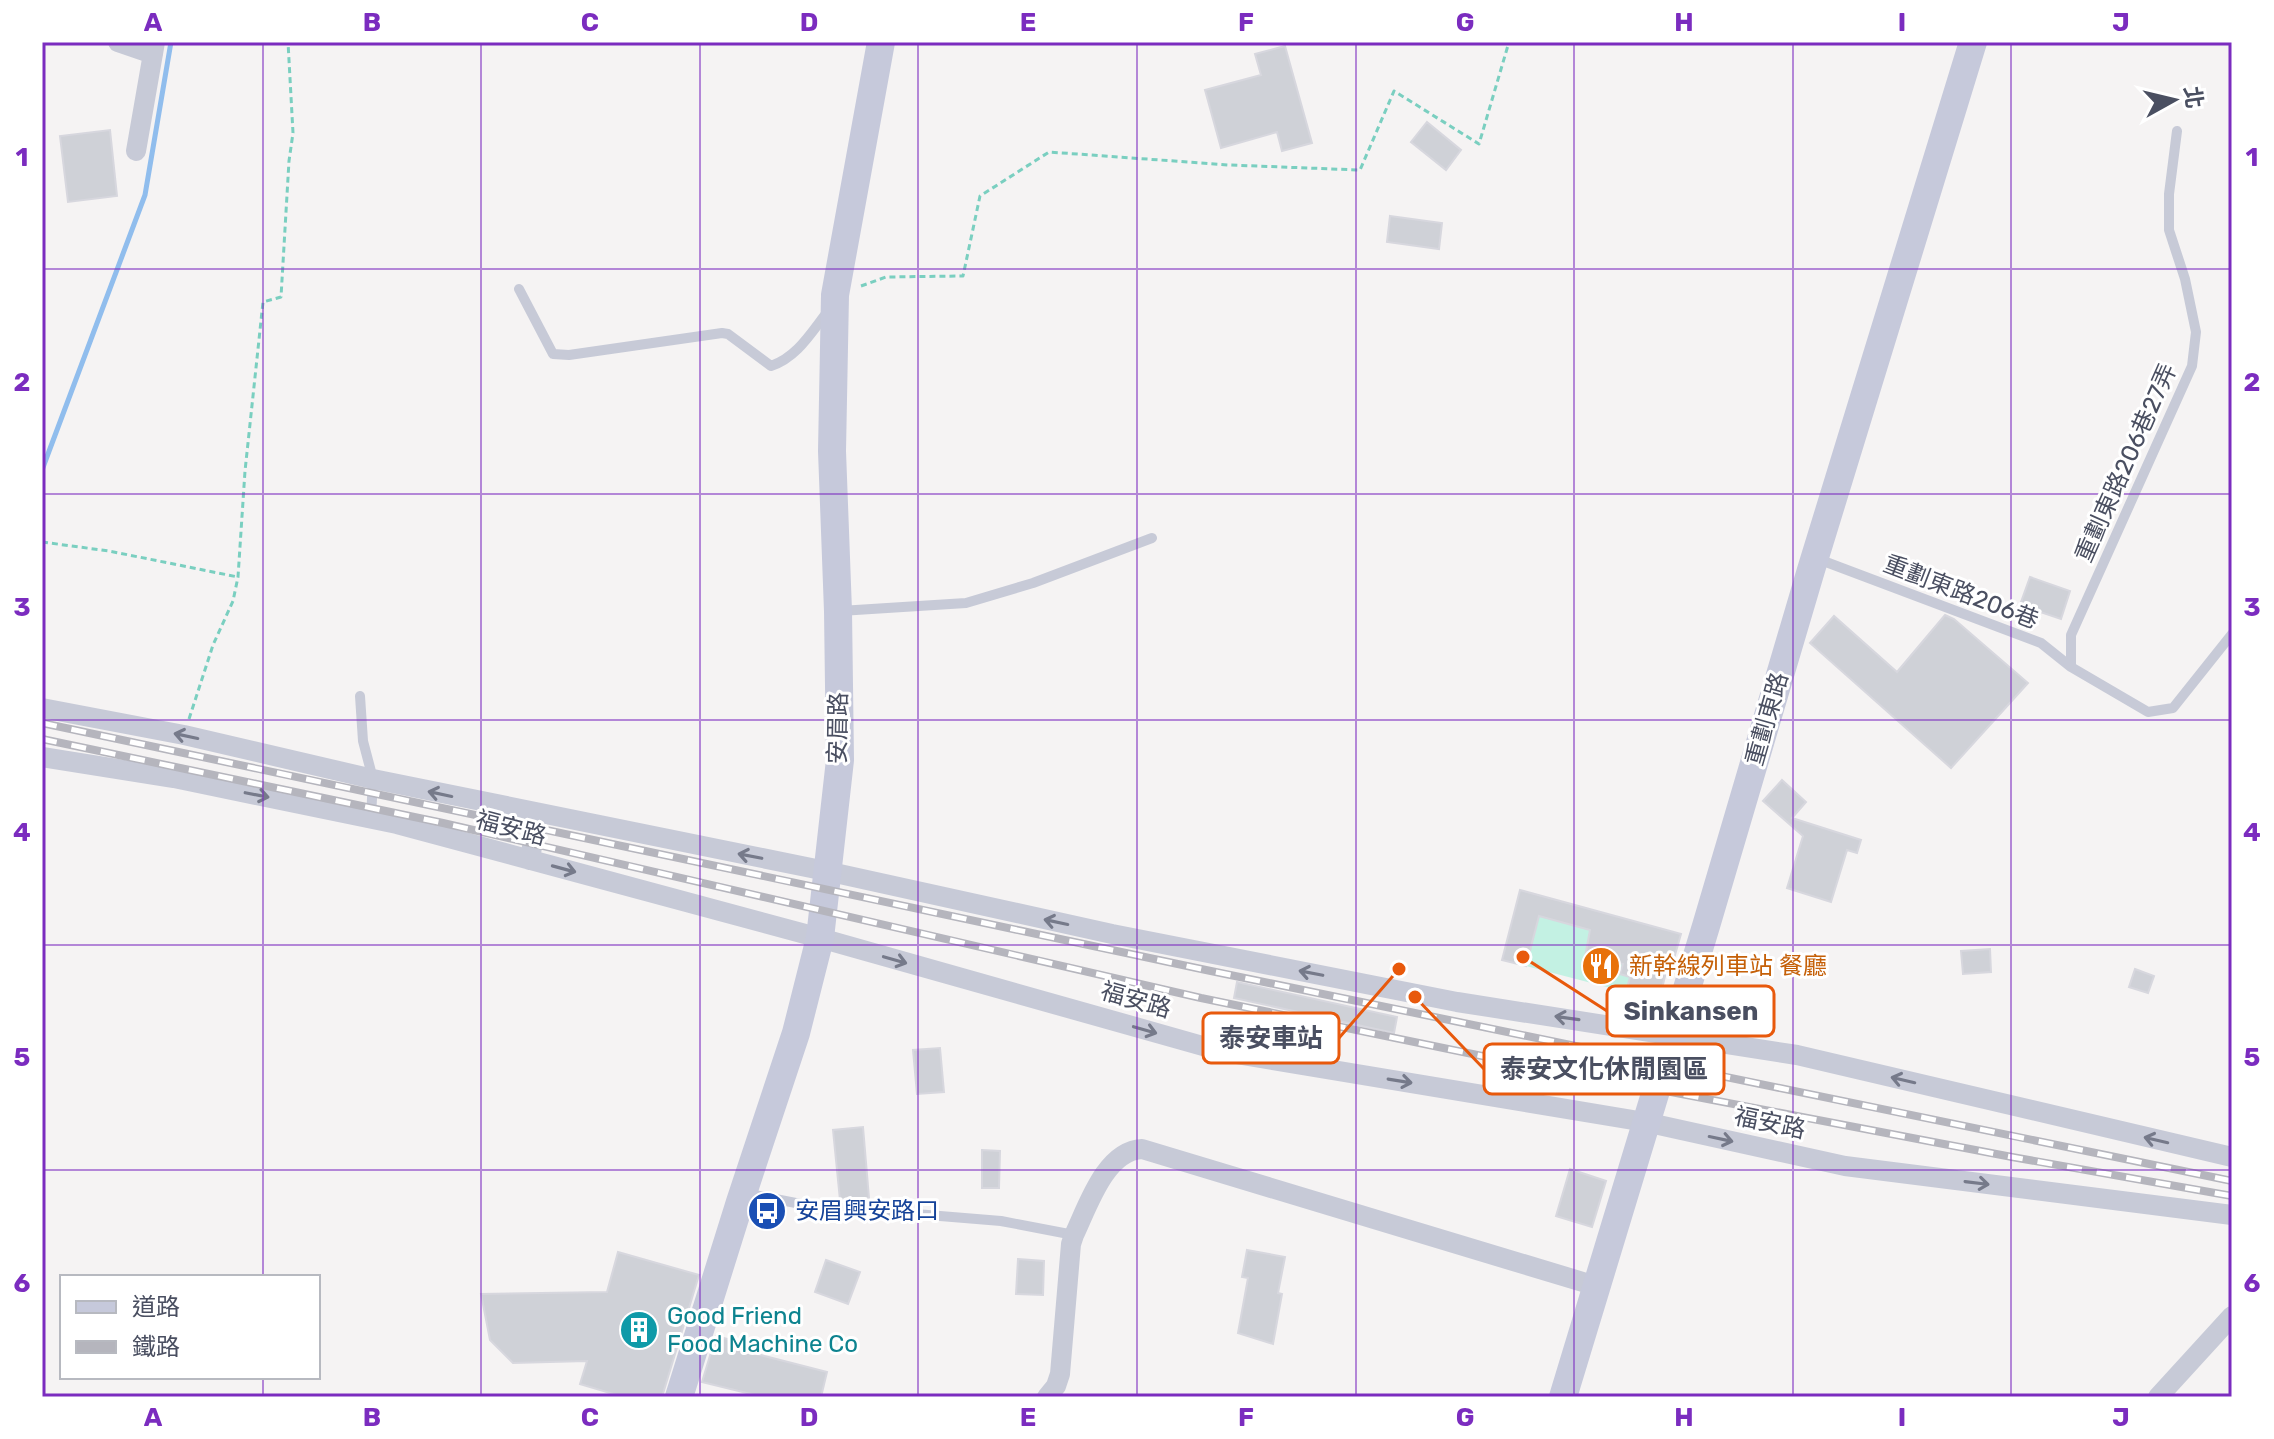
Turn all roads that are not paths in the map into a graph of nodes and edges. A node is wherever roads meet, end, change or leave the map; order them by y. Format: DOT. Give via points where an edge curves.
graph roads {
  1 [pos="118,42"];
  2 [pos="881,42"];
  3 [pos="1973,42"];
  4 [pos="154,48"];
  5 [pos="2177,131"];
  6 [pos="136,151"];
  7 [pos="519,289"];
  8 [pos="835,298"];
  9 [pos="1152,538"];
  10 [pos="1815,558"];
  11 [pos="838,611"];
  12 [pos="2232,634"];
  13 [pos="2071,667"];
  14 [pos="360,696"];
  15 [pos="42,708"];
  16 [pos="42,757"];
  17 [pos="373,779"];
  18 [pos="537,814"];
  19 [pos="371,818"];
  20 [pos="530,860"];
  21 [pos="826,871"];
  22 [pos="820,938"];
  23 [pos="1672,1034"];
  24 [pos="1645,1122"];
  25 [pos="2232,1157"];
  26 [pos="743,1193"];
  27 [pos="2232,1215"];
  28 [pos="1074,1235"];
  29 [pos="1596,1286"];
  30 [pos="2232,1316"];
  31 [pos="679,1397"];
  32 [pos="1047,1397"];
  33 [pos="1563,1397"];
  34 [pos="2158,1397"];
  1 -- 4 [label="street"];
  2 -- 8 [label="street, 安眉路"];
  3 -- 10 [label="street, 重劃東路"];
  4 -- 6 [label="street"];
  5 -- 13 [label="lane, 重劃東路206巷27弄" via="2169,230 2196,332 2192,366 2071,635"];
  7 -- 8 [label="lane" via="553,354 722,333 771,366 797,350"];
  8 -- 11 [label="street, 安眉路" via="832,451"];
  9 -- 11 [label="lane" via="966,603"];
  10 -- 13 [label="lane, 重劃東路206巷" via="2041,643"];
  10 -- 23 [label="street, 重劃東路"];
  11 -- 21 [label="street, 安眉路" via="840,760"];
  12 -- 13 [label="lane, 重劃東路206巷" via="2173,708 2148,712"];
  14 -- 17 [label="lane"];
  17 -- 15 [label="street, 福安路, one-way"];
  16 -- 19 [label="street, 福安路, one-way"];
  18 -- 17 [label="street, 福安路, one-way"];
  17 -- 19 [label="lane"];
  18 -- 20 [label="street"];
  21 -- 18 [label="street, 福安路, one-way"];
  19 -- 20 [label="street, 福安路"];
  20 -- 22 [label="street, 福安路, one-way"];
  21 -- 22 [label="street, 安眉路"];
  23 -- 21 [label="street, 福安路, one-way" via="1441,999"];
  22 -- 24 [label="street, 福安路, one-way" via="1224,1052"];
  22 -- 26 [label="street, 安眉路" via="796,1033"];
  23 -- 24 [label="street, 重劃東路"];
  25 -- 23 [label="street, 福安路, one-way" via="1797,1055"];
  24 -- 27 [label="street, 福安路, one-way" via="1845,1166"];
  24 -- 29 [label="street, 重劃東路"];
  26 -- 28 [label="lane" via="806,1205 1001,1221"];
  26 -- 31 [label="street, 安眉路"];
  28 -- 29 [label="street" via="1101,1177 1121,1154 1142,1149"];
  28 -- 32 [label="street" via="1060,1374"];
  29 -- 33 [label="street, 重劃東路"];
  30 -- 34 [label="street"];
}
